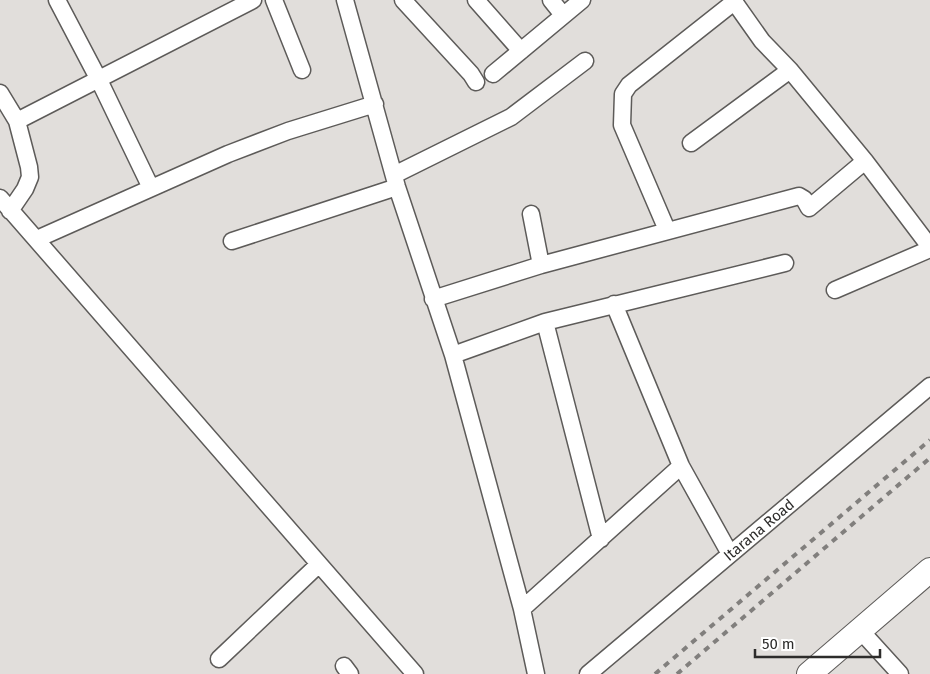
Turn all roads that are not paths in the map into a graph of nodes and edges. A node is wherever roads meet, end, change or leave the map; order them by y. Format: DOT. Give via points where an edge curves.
graph roads {
  1 [pos="57,0"];
  2 [pos="253,0"];
  3 [pos="274,0"];
  4 [pos="345,0"];
  5 [pos="404,0"];
  6 [pos="476,0"];
  7 [pos="551,0"];
  8 [pos="582,0"];
  9 [pos="734,1"];
  10 [pos="563,15"];
  11 [pos="521,51"];
  12 [pos="585,61"];
  13 [pos="302,70"];
  14 [pos="790,70"];
  15 [pos="493,74"];
  16 [pos="99,80"];
  17 [pos="476,82"];
  18 [pos="0,93"];
  19 [pos="375,104"];
  20 [pos="17,121"];
  21 [pos="692,143"];
  22 [pos="865,161"];
  23 [pos="396,181"];
  24 [pos="151,188"];
  25 [pos="5,204"];
  26 [pos="531,214"];
  27 [pos="667,230"];
  28 [pos="37,239"];
  29 [pos="232,241"];
  30 [pos="930,248"];
  31 [pos="785,262"];
  32 [pos="541,266"];
  33 [pos="835,290"];
  34 [pos="434,300"];
  35 [pos="614,304"];
  36 [pos="545,322"];
  37 [pos="453,355"];
  38 [pos="930,386"];
  39 [pos="681,466"];
  40 [pos="601,539"];
  41 [pos="930,553"];
  42 [pos="730,554"];
  43 [pos="318,565"];
  44 [pos="930,570"];
  45 [pos="522,609"];
  46 [pos="860,630"];
  47 [pos="218,659"];
  48 [pos="415,674"];
  49 [pos="536,674"];
  50 [pos="588,674"];
  51 [pos="808,674"];
  52 [pos="900,674"];
  1 -- 16 [label="street"];
  2 -- 16 [label="street"];
  3 -- 13 [label="street"];
  4 -- 19 [label="street"];
  5 -- 17 [label="street"];
  6 -- 11 [label="street"];
  7 -- 10 [label="street"];
  8 -- 10 [label="street"];
  9 -- 14 [label="street" via="762,41"];
  9 -- 27 [label="street" via="629,85 623,94 622,125"];
  10 -- 11 [label="street"];
  11 -- 15 [label="street"];
  12 -- 23 [label="street" via="512,117"];
  14 -- 21 [label="street"];
  14 -- 22 [label="street"];
  16 -- 20 [label="street"];
  16 -- 24 [label="street"];
  18 -- 20 [label="street"];
  19 -- 23 [label="street"];
  19 -- 24 [label="street" via="288,131"];
  20 -- 25 [label="street" via="30,177 25,189"];
  22 -- 27 [label="street" via="809,208 804,198 799,196"];
  22 -- 30 [label="street"];
  23 -- 29 [label="street"];
  23 -- 34 [label="street"];
  24 -- 28 [label="street"];
  25 -- 28 [label="street"];
  26 -- 32 [label="street"];
  27 -- 32 [label="street"];
  28 -- 43 [label="street"];
  30 -- 33 [label="street"];
  31 -- 35 [label="street"];
  32 -- 34 [label="street"];
  34 -- 37 [label="street"];
  35 -- 36 [label="street"];
  35 -- 39 [label="street"];
  36 -- 37 [label="street"];
  36 -- 40 [label="street"];
  37 -- 45 [label="street"];
  38 -- 42 [label="street, Itarana Road"];
  39 -- 40 [label="street"];
  39 -- 42 [label="street"];
  40 -- 45 [label="street"];
  41 -- 46 [label="main road"];
  42 -- 50 [label="street, Itarana Road"];
  43 -- 47 [label="street"];
  43 -- 48 [label="street"];
  44 -- 46 [label="main road"];
  45 -- 49 [label="street"];
  46 -- 51 [label="main road"];
  46 -- 52 [label="street"];
}
